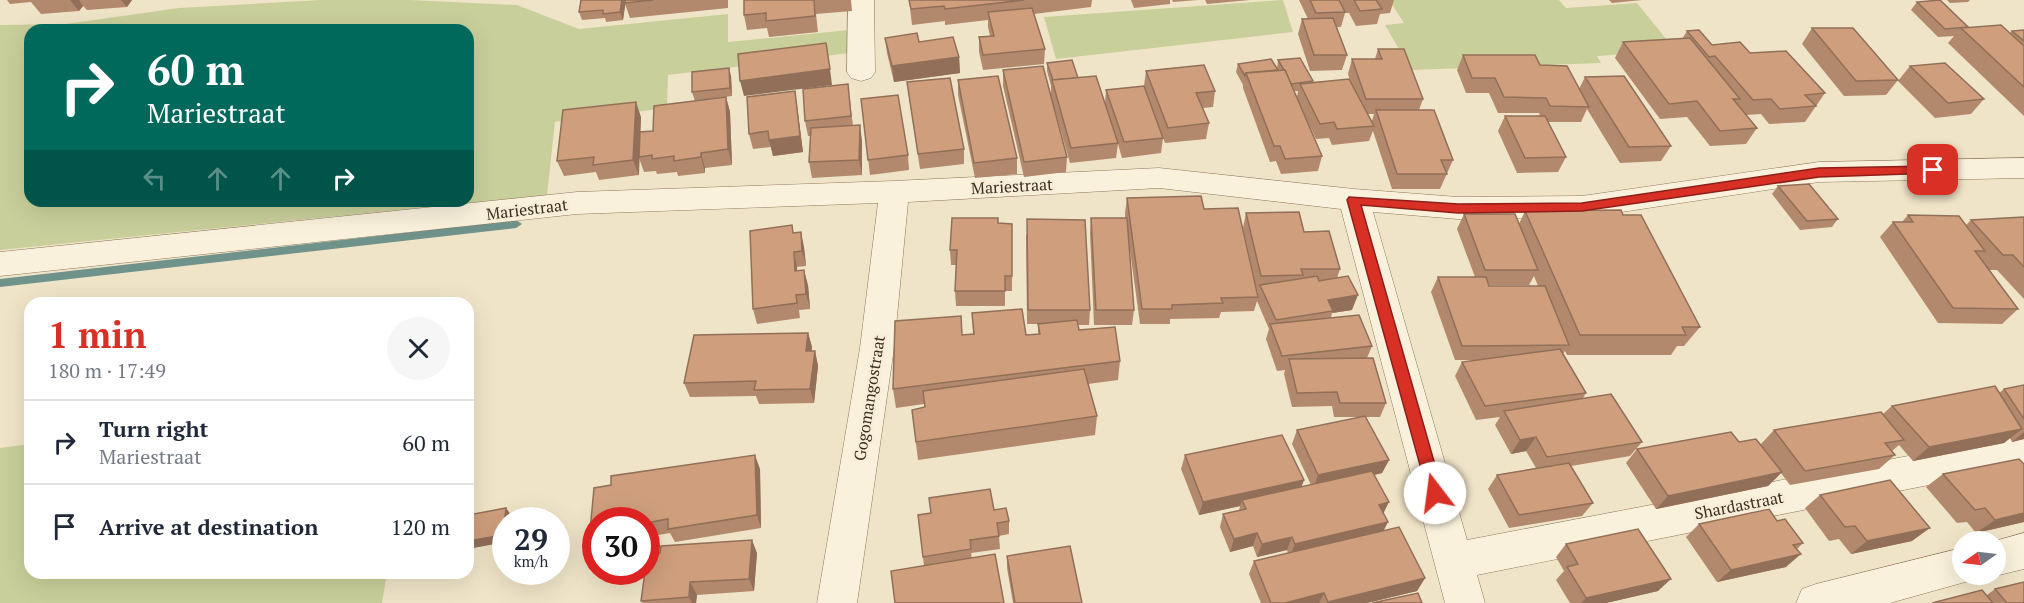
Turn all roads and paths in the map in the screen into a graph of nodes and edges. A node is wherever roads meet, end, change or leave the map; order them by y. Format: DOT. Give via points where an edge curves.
graph roads {
  1 [pos="861,0"];
  2 [pos="861,72"];
  3 [pos="2024,168"];
  4 [pos="894,192"];
  5 [pos="1354,200"];
  6 [pos="0,264"];
  7 [pos="2024,450"];
  8 [pos="2024,551"];
  9 [pos="2006,555"];
  10 [pos="1454,561"];
  11 [pos="1952,569"];
  12 [pos="837,603"];
  13 [pos="1465,603"];
  14 [pos="1816,603"];
  1 -- 2 [label="street"];
  3 -- 5 [label="street, Mariestraat" via="1819,172 1582,207 1458,208"];
  4 -- 5 [label="street, Mariestraat" via="1159,178"];
  4 -- 6 [label="street, Mariestraat" via="577,203"];
  4 -- 12 [label="street, Gogomangostraat" via="877,348"];
  5 -- 10 [label="street"];
  7 -- 10 [label="street, Shardastraat"];
  8 -- 9 [label="street"];
  10 -- 13 [label="street"];
  11 -- 14 [label="street"];
}
